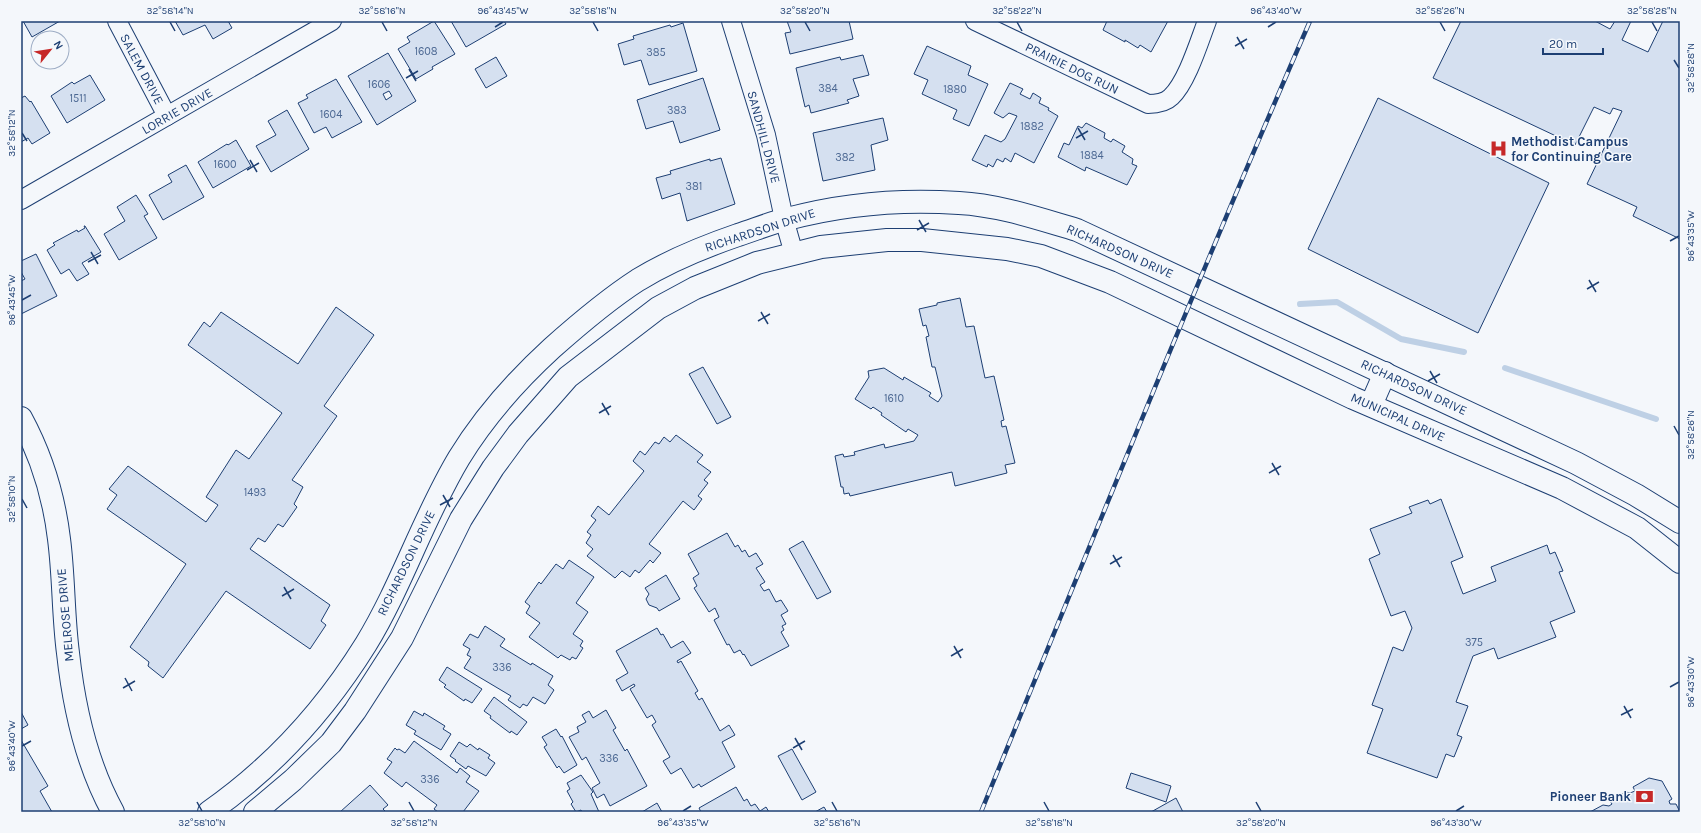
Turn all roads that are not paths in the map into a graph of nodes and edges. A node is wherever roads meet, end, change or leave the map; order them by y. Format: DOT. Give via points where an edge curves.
graph roads {
  1 [pos="117,21"];
  2 [pos="332,21"];
  3 [pos="731,21"];
  4 [pos="974,21"];
  5 [pos="1207,21"];
  6 [pos="167,116"];
  7 [pos="21,200"];
  8 [pos="784,219"];
  9 [pos="794,254"];
  10 [pos="1385,373"];
  11 [pos="1371,406"];
  12 [pos="21,418"];
  13 [pos="1680,522"];
  14 [pos="1680,562"];
  15 [pos="113,812"];
  16 [pos="209,812"];
  17 [pos="255,812"];
  1 -- 6 [label="street, SALEM DRIVE"];
  2 -- 6 [label="street, LORRIE DRIVE"];
  3 -- 8 [label="street, SANDHILL DRIVE" via="766,135"];
  4 -- 5 [label="street, PRAIRIE DOG RUN" via="1148,104 1158,105 1170,98 1181,85"];
  6 -- 7 [label="street, LORRIE DRIVE"];
  8 -- 9 [label="street, SANDHILL DRIVE"];
  8 -- 10 [label="street, RICHARDSON DRIVE" via="863,203 914,202 961,203 995,208 1038,219 1077,230"];
  8 -- 16 [label="street, RICHARDSON DRIVE" via="704,247 636,281 572,330 520,378 482,424 458,459 377,624 342,678 281,752 235,794"];
  9 -- 11 [label="street, MUNICIPAL DRIVE" via="821,247 887,240 930,241 1007,249 1041,256 1110,282"];
  9 -- 17 [label="street" via="757,263 695,288 658,308 568,378 518,434 493,468 461,519 402,638 355,711 331,743"];
  10 -- 11 [label="street"];
  10 -- 13 [label="street, RICHARDSON DRIVE" via="1576,463"];
  11 -- 14 [label="street, MUNICIPAL DRIVE" via="1562,488 1637,528"];
  12 -- 15 [label="street, MELROSE DRIVE" via="34,442 49,488 59,538 74,701 82,734 101,789"];
}
